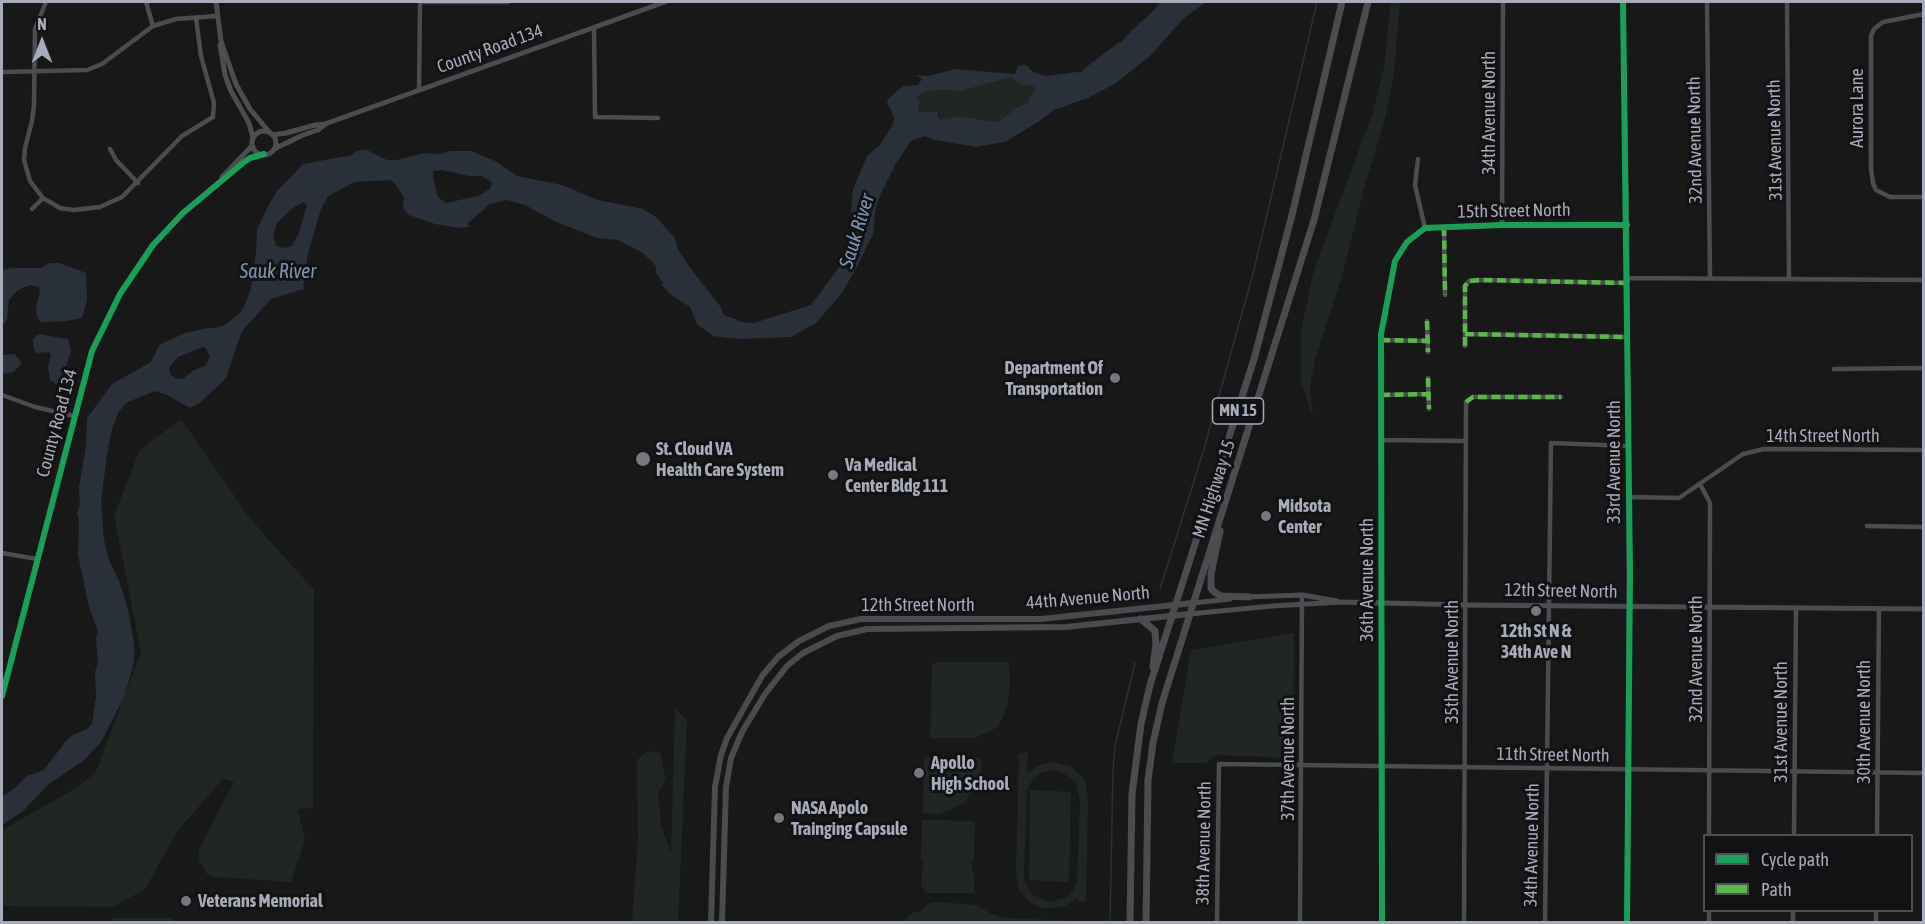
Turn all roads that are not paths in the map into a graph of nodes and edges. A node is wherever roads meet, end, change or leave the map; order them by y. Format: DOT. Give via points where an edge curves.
graph roads {
  1 [pos="46,2"];
  2 [pos="146,2"];
  3 [pos="216,2"];
  4 [pos="420,2"];
  5 [pos="508,2"];
  6 [pos="665,2"];
  7 [pos="1342,2"];
  8 [pos="1368,2"];
  9 [pos="1503,2"];
  10 [pos="1623,2"];
  11 [pos="1707,2"];
  12 [pos="1787,2"];
  13 [pos="1923,14"];
  14 [pos="217,16"];
  15 [pos="196,18"];
  16 [pos="153,26"];
  17 [pos="594,28"];
  18 [pos="220,34"];
  19 [pos="2,72"];
  20 [pos="34,72"];
  21 [pos="419,90"];
  22 [pos="658,118"];
  23 [pos="325,124"];
  24 [pos="271,134"];
  25 [pos="253,138"];
  26 [pos="252,146"];
  27 [pos="110,149"];
  28 [pos="274,149"];
  29 [pos="264,154"];
  30 [pos="1418,159"];
  31 [pos="138,183"];
  32 [pos="208,191"];
  33 [pos="1923,197"];
  34 [pos="43,198"];
  35 [pos="32,209"];
  36 [pos="1502,225"];
  37 [pos="1627,225"];
  38 [pos="1444,227"];
  39 [pos="1425,228"];
  40 [pos="1710,278"];
  41 [pos="1790,279"];
  42 [pos="1627,280"];
  43 [pos="1923,280"];
  44 [pos="1445,295"];
  45 [pos="1427,321"];
  46 [pos="1465,334"];
  47 [pos="1628,337"];
  48 [pos="1381,340"];
  49 [pos="1428,341"];
  50 [pos="1465,346"];
  51 [pos="1428,352"];
  52 [pos="1923,368"];
  53 [pos="1834,369"];
  54 [pos="1428,378"];
  55 [pos="1428,394"];
  56 [pos="2,395"];
  57 [pos="1381,395"];
  58 [pos="1561,397"];
  59 [pos="1429,409"];
  60 [pos="74,416"];
  61 [pos="1382,440"];
  62 [pos="1466,441"];
  63 [pos="1629,446"];
  64 [pos="1923,450"];
  65 [pos="1235,472"];
  66 [pos="1700,484"];
  67 [pos="1629,497"];
  68 [pos="1867,526"];
  69 [pos="1923,527"];
  70 [pos="2,553"];
  71 [pos="37,559"];
  72 [pos="1302,595"];
  73 [pos="1249,597"];
  74 [pos="1342,602"];
  75 [pos="1193,603"];
  76 [pos="1382,603"];
  77 [pos="1302,604"];
  78 [pos="1177,605"];
  79 [pos="1466,605"];
  80 [pos="1549,606"];
  81 [pos="1629,606"];
  82 [pos="1710,608"];
  83 [pos="1796,608"];
  84 [pos="1879,609"];
  85 [pos="1923,609"];
  86 [pos="1189,614"];
  87 [pos="1173,616"];
  88 [pos="985,620"];
  89 [pos="1141,620"];
  90 [pos="983,627"];
  91 [pos="1150,685"];
  92 [pos="2,696"];
  93 [pos="1219,764"];
  94 [pos="1302,765"];
  95 [pos="1382,766"];
  96 [pos="1465,767"];
  97 [pos="1547,768"];
  98 [pos="1628,769"];
  99 [pos="1709,770"];
  100 [pos="1794,772"];
  101 [pos="1877,773"];
  102 [pos="1923,773"];
  103 [pos="1709,834"];
  104 [pos="1794,834"];
  105 [pos="1877,834"];
  106 [pos="711,922"];
  107 [pos="722,922"];
  108 [pos="1130,922"];
  109 [pos="1146,922"];
  110 [pos="1217,922"];
  111 [pos="1300,922"];
  112 [pos="1382,922"];
  113 [pos="1464,922"];
  114 [pos="1545,922"];
  115 [pos="1627,922"];
  1 -- 20 [label="street" via="35,29"];
  2 -- 16 [label="street"];
  3 -- 14 [label="street"];
  4 -- 5 [label="street"];
  4 -- 21 [label="street"];
  6 -- 17 [label="street, County Road 134"];
  7 -- 78 [label="highway, MN Highway 15 / MN 15" via="1254,359"];
  8 -- 65 [label="highway, MN Highway 15 / MN 15" via="1314,220"];
  9 -- 36 [label="street, 34th Avenue North"];
  10 -- 37 [label="street, 33rd Avenue North"];
  11 -- 40 [label="street, 32nd Avenue North"];
  12 -- 41 [label="street, 31st Avenue North"];
  13 -- 33 [label="street, Aurora Lane" via="1883,22 1871,36 1873,183 1890,196"];
  14 -- 15 [label="street"];
  14 -- 18 [label="street"];
  15 -- 16 [label="street"];
  15 -- 31 [label="street" via="214,103 213,117 183,136"];
  16 -- 20 [label="street" via="94,68"];
  17 -- 21 [label="street, County Road 134"];
  17 -- 22 [label="street" via="595,117"];
  18 -- 24 [label="street" via="243,98"];
  18 -- 25 [label="street" via="225,75"];
  19 -- 20 [label="street"];
  20 -- 34 [label="street" via="33,114 24,160 30,181"];
  21 -- 23 [label="street, County Road 134"];
  23 -- 24 [label="street, County Road 134"];
  23 -- 28 [label="street, County Road 134"];
  24 -- 25 [label="street" via="261,131"];
  24 -- 28 [label="street"];
  25 -- 26 [label="street"];
  26 -- 29 [label="street"];
  26 -- 32 [label="street, County Road 134"];
  27 -- 31 [label="street"];
  28 -- 29 [label="street"];
  29 -- 32 [label="street, County Road 134" via="247,160"];
  30 -- 39 [label="street" via="1415,185"];
  31 -- 34 [label="street" via="122,197 92,209 66,209"];
  32 -- 60 [label="street, County Road 134" via="166,231 134,272 92,351"];
  34 -- 35 [label="street"];
  36 -- 37 [label="street, 15th Street North"];
  36 -- 38 [label="street, 15th Street North"];
  37 -- 42 [label="street, 33rd Avenue North"];
  38 -- 39 [label="street, 15th Street North"];
  38 -- 44 [label="street"];
  39 -- 48 [label="street, 36th Avenue North" via="1407,242 1395,261"];
  40 -- 41 [label="street"];
  40 -- 42 [label="street"];
  41 -- 43 [label="street"];
  42 -- 46 [label="street" via="1469,281 1465,285"];
  42 -- 47 [label="street, 33rd Avenue North"];
  45 -- 49 [label="street"];
  46 -- 47 [label="street"];
  46 -- 50 [label="street"];
  47 -- 63 [label="street, 33rd Avenue North"];
  48 -- 49 [label="street"];
  48 -- 57 [label="street, 36th Avenue North"];
  49 -- 51 [label="street"];
  52 -- 53 [label="street"];
  54 -- 55 [label="street"];
  55 -- 57 [label="street"];
  55 -- 59 [label="street"];
  56 -- 60 [label="street"];
  57 -- 61 [label="street, 36th Avenue North"];
  58 -- 62 [label="street, 35th Avenue North" via="1473,397 1466,402"];
  60 -- 71 [label="street, County Road 134"];
  61 -- 62 [label="street"];
  61 -- 76 [label="street, 36th Avenue North"];
  62 -- 79 [label="street, 35th Avenue North"];
  63 -- 67 [label="street, 33rd Avenue North"];
  63 -- 80 [label="street, 34th Avenue North" via="1551,443"];
  64 -- 66 [label="street, 14th Street North" via="1764,449 1743,454"];
  65 -- 73 [label="highway" via="1210,581 1213,591 1221,596"];
  65 -- 75 [label="highway, MN Highway 15 / MN 15"];
  66 -- 67 [label="street, 14th Street North" via="1679,498"];
  66 -- 82 [label="street, 32nd Avenue North" via="1710,503"];
  67 -- 81 [label="street, 33rd Avenue North"];
  68 -- 69 [label="street"];
  70 -- 71 [label="street"];
  71 -- 92 [label="street, County Road 134"];
  72 -- 73 [label="street, 12th Street North"];
  72 -- 74 [label="street, 12th Street North"];
  72 -- 77 [label="street, 37th Avenue North"];
  73 -- 75 [label="street, 12th Street North"];
  74 -- 76 [label="street, 12th Street North"];
  74 -- 77 [label="street, 12th Street North"];
  75 -- 78 [label="main road, 44th Avenue North"];
  75 -- 86 [label="highway, MN Highway 15 / MN 15"];
  76 -- 79 [label="street, 12th Street North"];
  76 -- 95 [label="street, 36th Avenue North"];
  77 -- 86 [label="street, 12th Street North"];
  77 -- 94 [label="street, 37th Avenue North"];
  78 -- 87 [label="highway, MN Highway 15 / MN 15"];
  78 -- 88 [label="main road, 44th Avenue North" via="1041,619"];
  79 -- 80 [label="street, 12th Street North"];
  79 -- 96 [label="street, 35th Avenue North"];
  80 -- 81 [label="street, 12th Street North"];
  80 -- 97 [label="street, 34th Avenue North"];
  81 -- 82 [label="street, 12th Street North"];
  81 -- 98 [label="street, 33rd Avenue North"];
  82 -- 83 [label="street, 12th Street North"];
  82 -- 99 [label="street, 32nd Avenue North"];
  83 -- 84 [label="street, 12th Street North"];
  83 -- 100 [label="street, 31st Avenue North"];
  84 -- 85 [label="street, 12th Street North"];
  84 -- 101 [label="street, 30th Avenue North"];
  86 -- 87 [label="main road, 12th Street North"];
  86 -- 109 [label="highway, MN Highway 15 / MN 15" via="1162,703 1150,763"];
  87 -- 89 [label="main road, 44th Avenue North"];
  87 -- 91 [label="highway, MN Highway 15 / MN 15"];
  88 -- 106 [label="main road, 12th Street North" via="849,621 818,630 768,668 727,738 718,765"];
  89 -- 90 [label="main road, 44th Avenue North" via="1066,627"];
  89 -- 91 [label="highway" via="1153,628 1156,636"];
  90 -- 107 [label="main road, 12th Street North" via="867,629 837,636 797,657 771,685 736,744 729,768"];
  91 -- 108 [label="highway, MN Highway 15 / MN 15" via="1133,775"];
  93 -- 94 [label="street, 11th Street North"];
  93 -- 110 [label="street, 38th Avenue North"];
  94 -- 95 [label="street, 11th Street North"];
  94 -- 111 [label="street, 37th Avenue North"];
  95 -- 96 [label="street, 11th Street North"];
  95 -- 112 [label="street, 36th Avenue North"];
  96 -- 97 [label="street, 11th Street North"];
  96 -- 113 [label="street, 35th Avenue North"];
  97 -- 98 [label="street, 11th Street North"];
  97 -- 114 [label="street, 34th Avenue North"];
  98 -- 99 [label="street, 11th Street North"];
  98 -- 115 [label="street, 33rd Avenue North"];
  99 -- 100 [label="street, 11th Street North"];
  99 -- 103 [label="street, 32nd Avenue North"];
  100 -- 101 [label="street, 11th Street North"];
  100 -- 104 [label="street, 31st Avenue North"];
  101 -- 102 [label="street, 11th Street North"];
  101 -- 105 [label="street, 30th Avenue North"];
}
